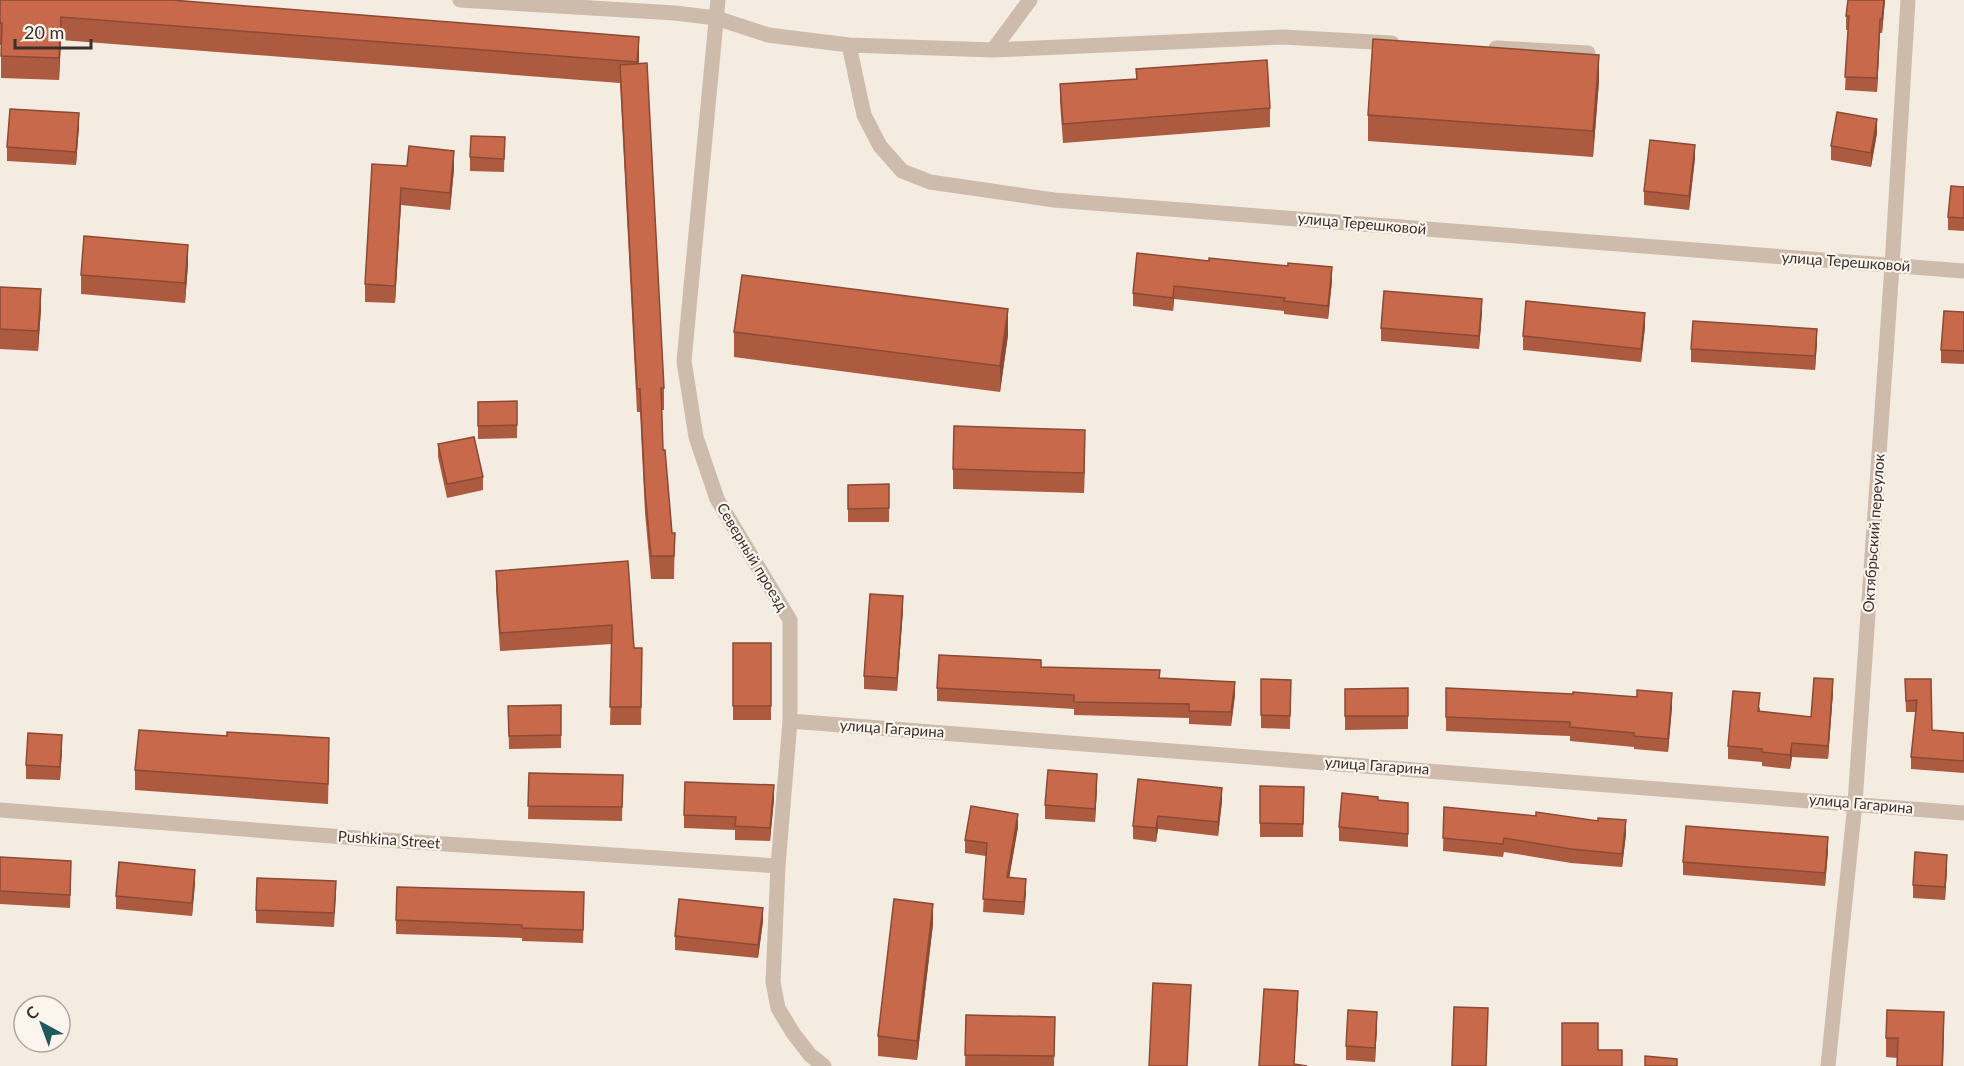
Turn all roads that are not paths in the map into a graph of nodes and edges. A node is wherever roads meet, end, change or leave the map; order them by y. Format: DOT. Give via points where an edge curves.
graph roads {
  1 [pos="460,0"];
  2 [pos="718,0"];
  3 [pos="1030,0"];
  4 [pos="1908,0"];
  5 [pos="716,18"];
  6 [pos="1412,44"];
  7 [pos="849,45"];
  8 [pos="1483,47"];
  9 [pos="993,50"];
  10 [pos="1588,53"];
  11 [pos="1892,266"];
  12 [pos="1964,271"];
  13 [pos="790,721"];
  14 [pos="1855,803"];
  15 [pos="0,810"];
  16 [pos="1964,813"];
  17 [pos="778,866"];
  18 [pos="824,1066"];
  19 [pos="1828,1066"];
  1 -- 5 [label="street"];
  2 -- 5 [label="street, Северный проезд"];
  3 -- 9 [label="street"];
  4 -- 11 [label="street, Октябрьский переулок"];
  5 -- 7 [label="street" via="768,35"];
  5 -- 13 [label="street, Северный проезд" via="684,361 696,437 717,499 790,620"];
  6 -- 9 [label="street" via="1283,37"];
  7 -- 9 [label="street"];
  7 -- 11 [label="street, улица Терешковой" via="864,115 880,146 902,171 930,182 1066,201"];
  8 -- 10 [label="street"];
  11 -- 12 [label="street, улица Терешковой"];
  11 -- 14 [label="street, Октябрьский переулок"];
  13 -- 14 [label="street, улица Гагарина"];
  13 -- 17 [label="street, Северный проезд"];
  14 -- 16 [label="street, улица Гагарина"];
  14 -- 19 [label="street, Октябрьский переулок"];
  15 -- 17 [label="street, Pushkina Street"];
  17 -- 18 [label="street, Северный проезд" via="773,982 778,1008 810,1055"];
}
